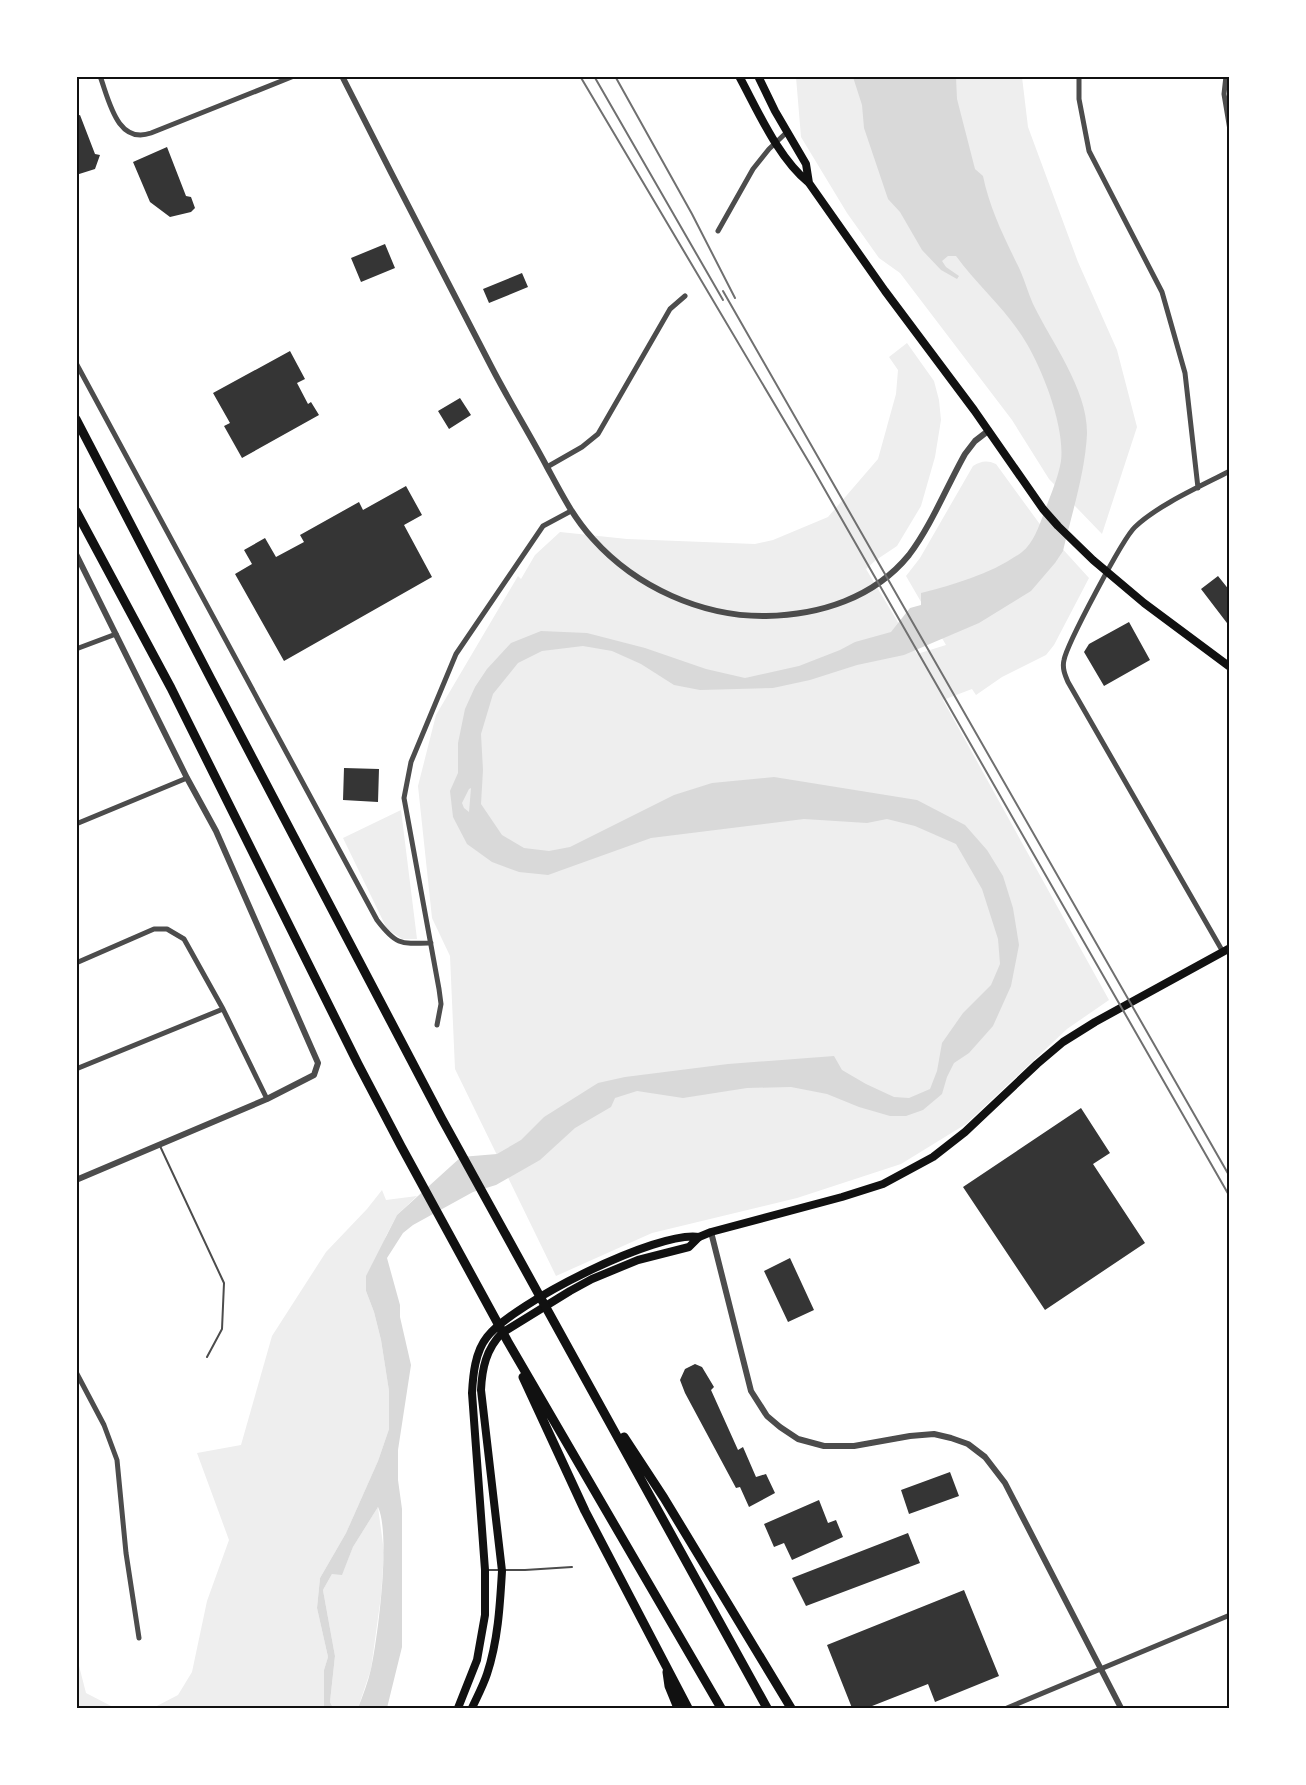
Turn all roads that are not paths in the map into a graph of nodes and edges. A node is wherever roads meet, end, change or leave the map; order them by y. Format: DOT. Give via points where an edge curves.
graph roads {
  1 [pos="100,76"];
  2 [pos="294,76"];
  3 [pos="342,76"];
  4 [pos="739,76"];
  5 [pos="758,76"];
  6 [pos="1079,76"];
  7 [pos="1226,76"];
  8 [pos="1230,130"];
  9 [pos="787,132"];
  10 [pos="776,142"];
  11 [pos="809,183"];
  12 [pos="718,231"];
  13 [pos="685,296"];
  14 [pos="76,363"];
  15 [pos="76,419"];
  16 [pos="988,431"];
  17 [pos="547,467"];
  18 [pos="1230,471"];
  19 [pos="1198,488"];
  20 [pos="76,511"];
  21 [pos="571,511"];
  22 [pos="76,554"];
  23 [pos="116,634"];
  24 [pos="76,649"];
  25 [pos="1230,666"];
  26 [pos="188,778"];
  27 [pos="76,824"];
  28 [pos="431,943"];
  29 [pos="1226,950"];
  30 [pos="76,963"];
  31 [pos="223,1009"];
  32 [pos="437,1025"];
  33 [pos="76,1069"];
  34 [pos="267,1099"];
  35 [pos="160,1145"];
  36 [pos="76,1179"];
  37 [pos="711,1232"];
  38 [pos="699,1237"];
  39 [pos="508,1342"];
  40 [pos="207,1357"];
  41 [pos="76,1372"];
  42 [pos="592,1391"];
  43 [pos="572,1567"];
  44 [pos="485,1570"];
  45 [pos="502,1571"];
  46 [pos="1230,1615"];
  47 [pos="139,1638"];
  48 [pos="666,1670"];
  49 [pos="1100,1670"];
  50 [pos="458,1708"];
  51 [pos="472,1708"];
  52 [pos="678,1708"];
  53 [pos="688,1708"];
  54 [pos="721,1708"];
  55 [pos="767,1708"];
  56 [pos="791,1708"];
  57 [pos="1007,1708"];
  58 [pos="1121,1708"];
  1 -- 2 [label="street" via="119,124 138,136"];
  3 -- 17 [label="street" via="513,409"];
  4 -- 10 [label="main road"];
  5 -- 9 [label="main road"];
  6 -- 19 [label="street" via="1079,99 1089,151 1162,292 1185,373"];
  7 -- 8 [label="street" via="1224,94"];
  9 -- 10 [label="street"];
  9 -- 11 [label="main road" via="806,164"];
  10 -- 11 [label="main road"];
  10 -- 12 [label="street" via="753,169"];
  11 -- 16 [label="main road"];
  13 -- 17 [label="street" via="670,309 598,434"];
  14 -- 28 [label="street" via="377,920 390,938 406,944"];
  15 -- 42 [label="highway" via="442,1119"];
  16 -- 21 [label="street" via="971,445 916,544 898,567 855,598 824,609 783,615 709,609 656,588 632,573 593,539"];
  16 -- 25 [label="main road" via="1043,509 1093,560"];
  17 -- 21 [label="street"];
  18 -- 19 [label="street"];
  19 -- 29 [label="street" via="1139,523 1129,534 1064,657 1065,675"];
  20 -- 39 [label="highway" via="171,688 352,1053"];
  21 -- 28 [label="street" via="543,526 456,654 411,762 404,798"];
  22 -- 23 [label="street"];
  23 -- 24 [label="street"];
  23 -- 26 [label="street"];
  26 -- 27 [label="street"];
  26 -- 34 [label="street" via="216,831 318,1063 314,1075"];
  28 -- 32 [label="street" via="441,1004"];
  29 -- 37 [label="main road" via="1063,1042 933,1157 883,1184"];
  30 -- 31 [label="street" via="154,929 167,929 184,939"];
  31 -- 33 [label="street"];
  31 -- 34 [label="street"];
  34 -- 35 [label="street"];
  35 -- 36 [label="street"];
  35 -- 40 [label="lane" via="224,1283 222,1329"];
  37 -- 38 [label="main road"];
  37 -- 49 [label="street" via="751,1391 767,1416 798,1439 824,1446 854,1446 934,1434 968,1444 985,1457 1005,1483"];
  38 -- 44 [label="main road" via="689,1235 665,1241 611,1262 524,1308 487,1337 476,1365 472,1394"];
  38 -- 45 [label="main road" via="688,1246 638,1260 592,1279 494,1341 486,1357 481,1390"];
  39 -- 48 [label="highway" via="585,1511"];
  39 -- 54 [label="highway"];
  41 -- 47 [label="street" via="104,1425 117,1461"];
  42 -- 55 [label="highway"];
  42 -- 56 [label="highway" via="664,1498"];
  43 -- 45 [label="lane"];
  44 -- 45 [label="lane"];
  44 -- 50 [label="main road" via="485,1615 477,1660"];
  45 -- 51 [label="main road" via="496,1636 487,1674"];
  46 -- 49 [label="street"];
  48 -- 52 [label="highway"];
  48 -- 53 [label="highway"];
  49 -- 57 [label="street"];
  49 -- 58 [label="street"];
}
